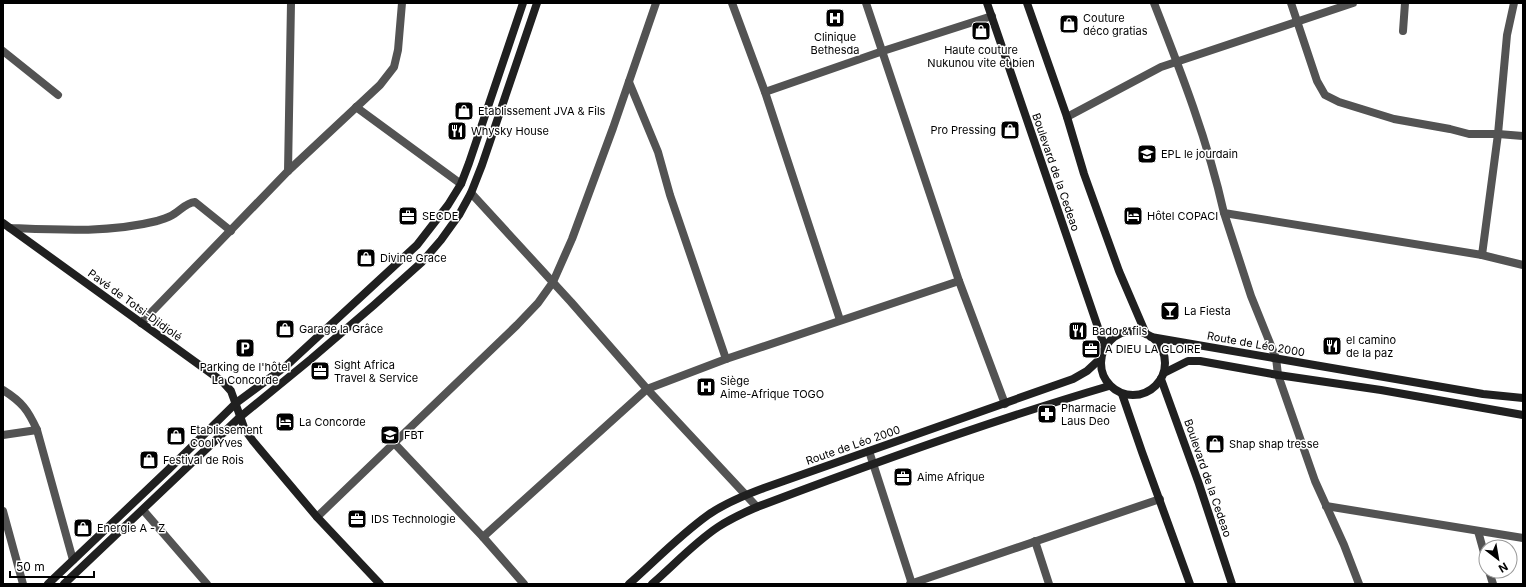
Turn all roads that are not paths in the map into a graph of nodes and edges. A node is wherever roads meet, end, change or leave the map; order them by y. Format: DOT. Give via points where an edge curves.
graph roads {
  1 [pos="291,3"];
  2 [pos="402,3"];
  3 [pos="523,3"];
  4 [pos="537,3"];
  5 [pos="656,3"];
  6 [pos="732,3"];
  7 [pos="866,3"];
  8 [pos="987,3"];
  9 [pos="1027,3"];
  10 [pos="1154,3"];
  11 [pos="1291,3"];
  12 [pos="1353,3"];
  13 [pos="1405,3"];
  14 [pos="1514,3"];
  15 [pos="992,16"];
  16 [pos="1298,22"];
  17 [pos="1403,31"];
  18 [pos="3,51"];
  19 [pos="883,51"];
  20 [pos="1177,62"];
  21 [pos="629,82"];
  22 [pos="765,92"];
  23 [pos="58,95"];
  24 [pos="356,107"];
  25 [pos="1067,117"];
  26 [pos="1498,134"];
  27 [pos="1523,136"];
  28 [pos="288,171"];
  29 [pos="461,184"];
  30 [pos="471,193"];
  31 [pos="1224,213"];
  32 [pos="3,223"];
  33 [pos="10,228"];
  34 [pos="230,231"];
  35 [pos="1482,255"];
  36 [pos="1523,265"];
  37 [pos="959,281"];
  38 [pos="552,282"];
  39 [pos="840,320"];
  40 [pos="141,323"];
  41 [pos="1148,335"];
  42 [pos="1105,348"];
  43 [pos="1101,358"];
  44 [pos="1276,358"];
  45 [pos="726,359"];
  46 [pos="1278,375"];
  47 [pos="1163,376"];
  48 [pos="1109,386"];
  49 [pos="3,390"];
  50 [pos="647,390"];
  51 [pos="1122,394"];
  52 [pos="1523,398"];
  53 [pos="236,403"];
  54 [pos="1005,404"];
  55 [pos="1523,415"];
  56 [pos="240,417"];
  57 [pos="37,430"];
  58 [pos="3,435"];
  59 [pos="394,443"];
  60 [pos="869,451"];
  61 [pos="873,464"];
  62 [pos="745,495"];
  63 [pos="1160,499"];
  64 [pos="1326,506"];
  65 [pos="757,507"];
  66 [pos="143,510"];
  67 [pos="3,511"];
  68 [pos="317,517"];
  69 [pos="1478,531"];
  70 [pos="483,537"];
  71 [pos="1523,538"];
  72 [pos="1480,539"];
  73 [pos="1035,541"];
  74 [pos="73,560"];
  75 [pos="23,584"];
  76 [pos="48,584"];
  77 [pos="64,584"];
  78 [pos="207,584"];
  79 [pos="380,584"];
  80 [pos="524,584"];
  81 [pos="629,584"];
  82 [pos="652,584"];
  83 [pos="912,584"];
  84 [pos="1049,584"];
  85 [pos="1190,584"];
  86 [pos="1232,584"];
  87 [pos="1359,584"];
  1 -- 28 [label="street"];
  2 -- 24 [label="street" via="394,66 380,85"];
  3 -- 29 [label="main road"];
  4 -- 30 [label="main road"];
  5 -- 21 [label="street"];
  6 -- 22 [label="street"];
  7 -- 19 [label="street"];
  8 -- 15 [label="main road, Boulevard de la Cedeao"];
  9 -- 25 [label="main road"];
  10 -- 20 [label="street"];
  11 -- 16 [label="street"];
  12 -- 16 [label="street"];
  13 -- 17 [label="street"];
  14 -- 26 [label="street" via="1507,35"];
  15 -- 19 [label="street"];
  15 -- 42 [label="main road, Boulevard de la Cedeao"];
  16 -- 20 [label="street"];
  16 -- 26 [label="street" via="1317,81 1326,95 1339,102 1394,119 1469,134"];
  18 -- 23 [label="street"];
  19 -- 22 [label="street"];
  19 -- 37 [label="street"];
  20 -- 25 [label="street" via="1145,74"];
  20 -- 31 [label="street" via="1215,174"];
  21 -- 38 [label="street" via="572,239"];
  21 -- 45 [label="street" via="658,152 670,196"];
  22 -- 39 [label="street"];
  24 -- 28 [label="street"];
  24 -- 29 [label="street"];
  25 -- 41 [label="main road" via="1116,264"];
  26 -- 27 [label="street"];
  26 -- 35 [label="street"];
  28 -- 34 [label="street"];
  29 -- 53 [label="main road" via="417,245 286,366"];
  30 -- 38 [label="street"];
  30 -- 56 [label="main road" via="459,215 422,262 311,360"];
  31 -- 35 [label="street"];
  31 -- 44 [label="street" via="1251,296"];
  32 -- 33 [label="main road, Pavé de Totsi-Djidjolé"];
  33 -- 34 [label="street" via="119,228 173,215 189,203 195,202"];
  33 -- 40 [label="main road, Pavé de Totsi-Djidjolé"];
  34 -- 40 [label="street"];
  35 -- 36 [label="street"];
  37 -- 39 [label="street"];
  37 -- 54 [label="street"];
  38 -- 50 [label="street"];
  38 -- 59 [label="street" via="538,303"];
  39 -- 45 [label="street"];
  40 -- 53 [label="main road, Pavé de Totsi-Djidjolé" via="223,382 231,391"];
  41 -- 42 [label="main road" via="1137,331 1123,333 1111,340"];
  41 -- 44 [label="main road, Route de Léo 2000"];
  41 -- 47 [label="main road" via="1164,352 1166,362"];
  42 -- 43 [label="main road"];
  43 -- 48 [label="main road" via="1101,368"];
  43 -- 54 [label="main road, Route de Léo 2000" via="1073,379"];
  44 -- 46 [label="street"];
  44 -- 52 [label="main road, Route de Léo 2000" via="1483,394"];
  45 -- 50 [label="street"];
  46 -- 47 [label="main road" via="1188,361"];
  46 -- 55 [label="main road"];
  46 -- 64 [label="street"];
  47 -- 51 [label="main road" via="1154,388 1144,394"];
  47 -- 86 [label="main road, Boulevard de la Cedeao"];
  48 -- 51 [label="main road"];
  48 -- 61 [label="main road" via="1010,416"];
  49 -- 57 [label="street" via="28,411"];
  50 -- 62 [label="street"];
  50 -- 70 [label="street"];
  51 -- 63 [label="main road"];
  53 -- 56 [label="main road, Pavé de Totsi-Djidjolé"];
  53 -- 74 [label="main road"];
  54 -- 60 [label="main road, Route de Léo 2000"];
  56 -- 66 [label="main road"];
  56 -- 68 [label="main road, Pavé de Totsi-Djidjolé" via="253,441"];
  57 -- 58 [label="street"];
  57 -- 74 [label="street"];
  59 -- 68 [label="street"];
  59 -- 70 [label="street"];
  60 -- 61 [label="street"];
  60 -- 62 [label="main road, Route de Léo 2000"];
  61 -- 65 [label="main road"];
  61 -- 83 [label="street"];
  62 -- 65 [label="street"];
  62 -- 81 [label="main road, Route de Léo 2000" via="709,514"];
  63 -- 73 [label="street"];
  63 -- 85 [label="main road"];
  64 -- 69 [label="street"];
  64 -- 87 [label="street"];
  65 -- 82 [label="main road" via="718,527"];
  66 -- 77 [label="main road"];
  66 -- 78 [label="street"];
  67 -- 75 [label="street"];
  68 -- 79 [label="main road, Pavé de Totsi-Djidjolé"];
  69 -- 71 [label="street"];
  69 -- 72 [label="street"];
  70 -- 80 [label="street"];
  73 -- 83 [label="street"];
  73 -- 84 [label="street"];
  74 -- 76 [label="main road"];
}
